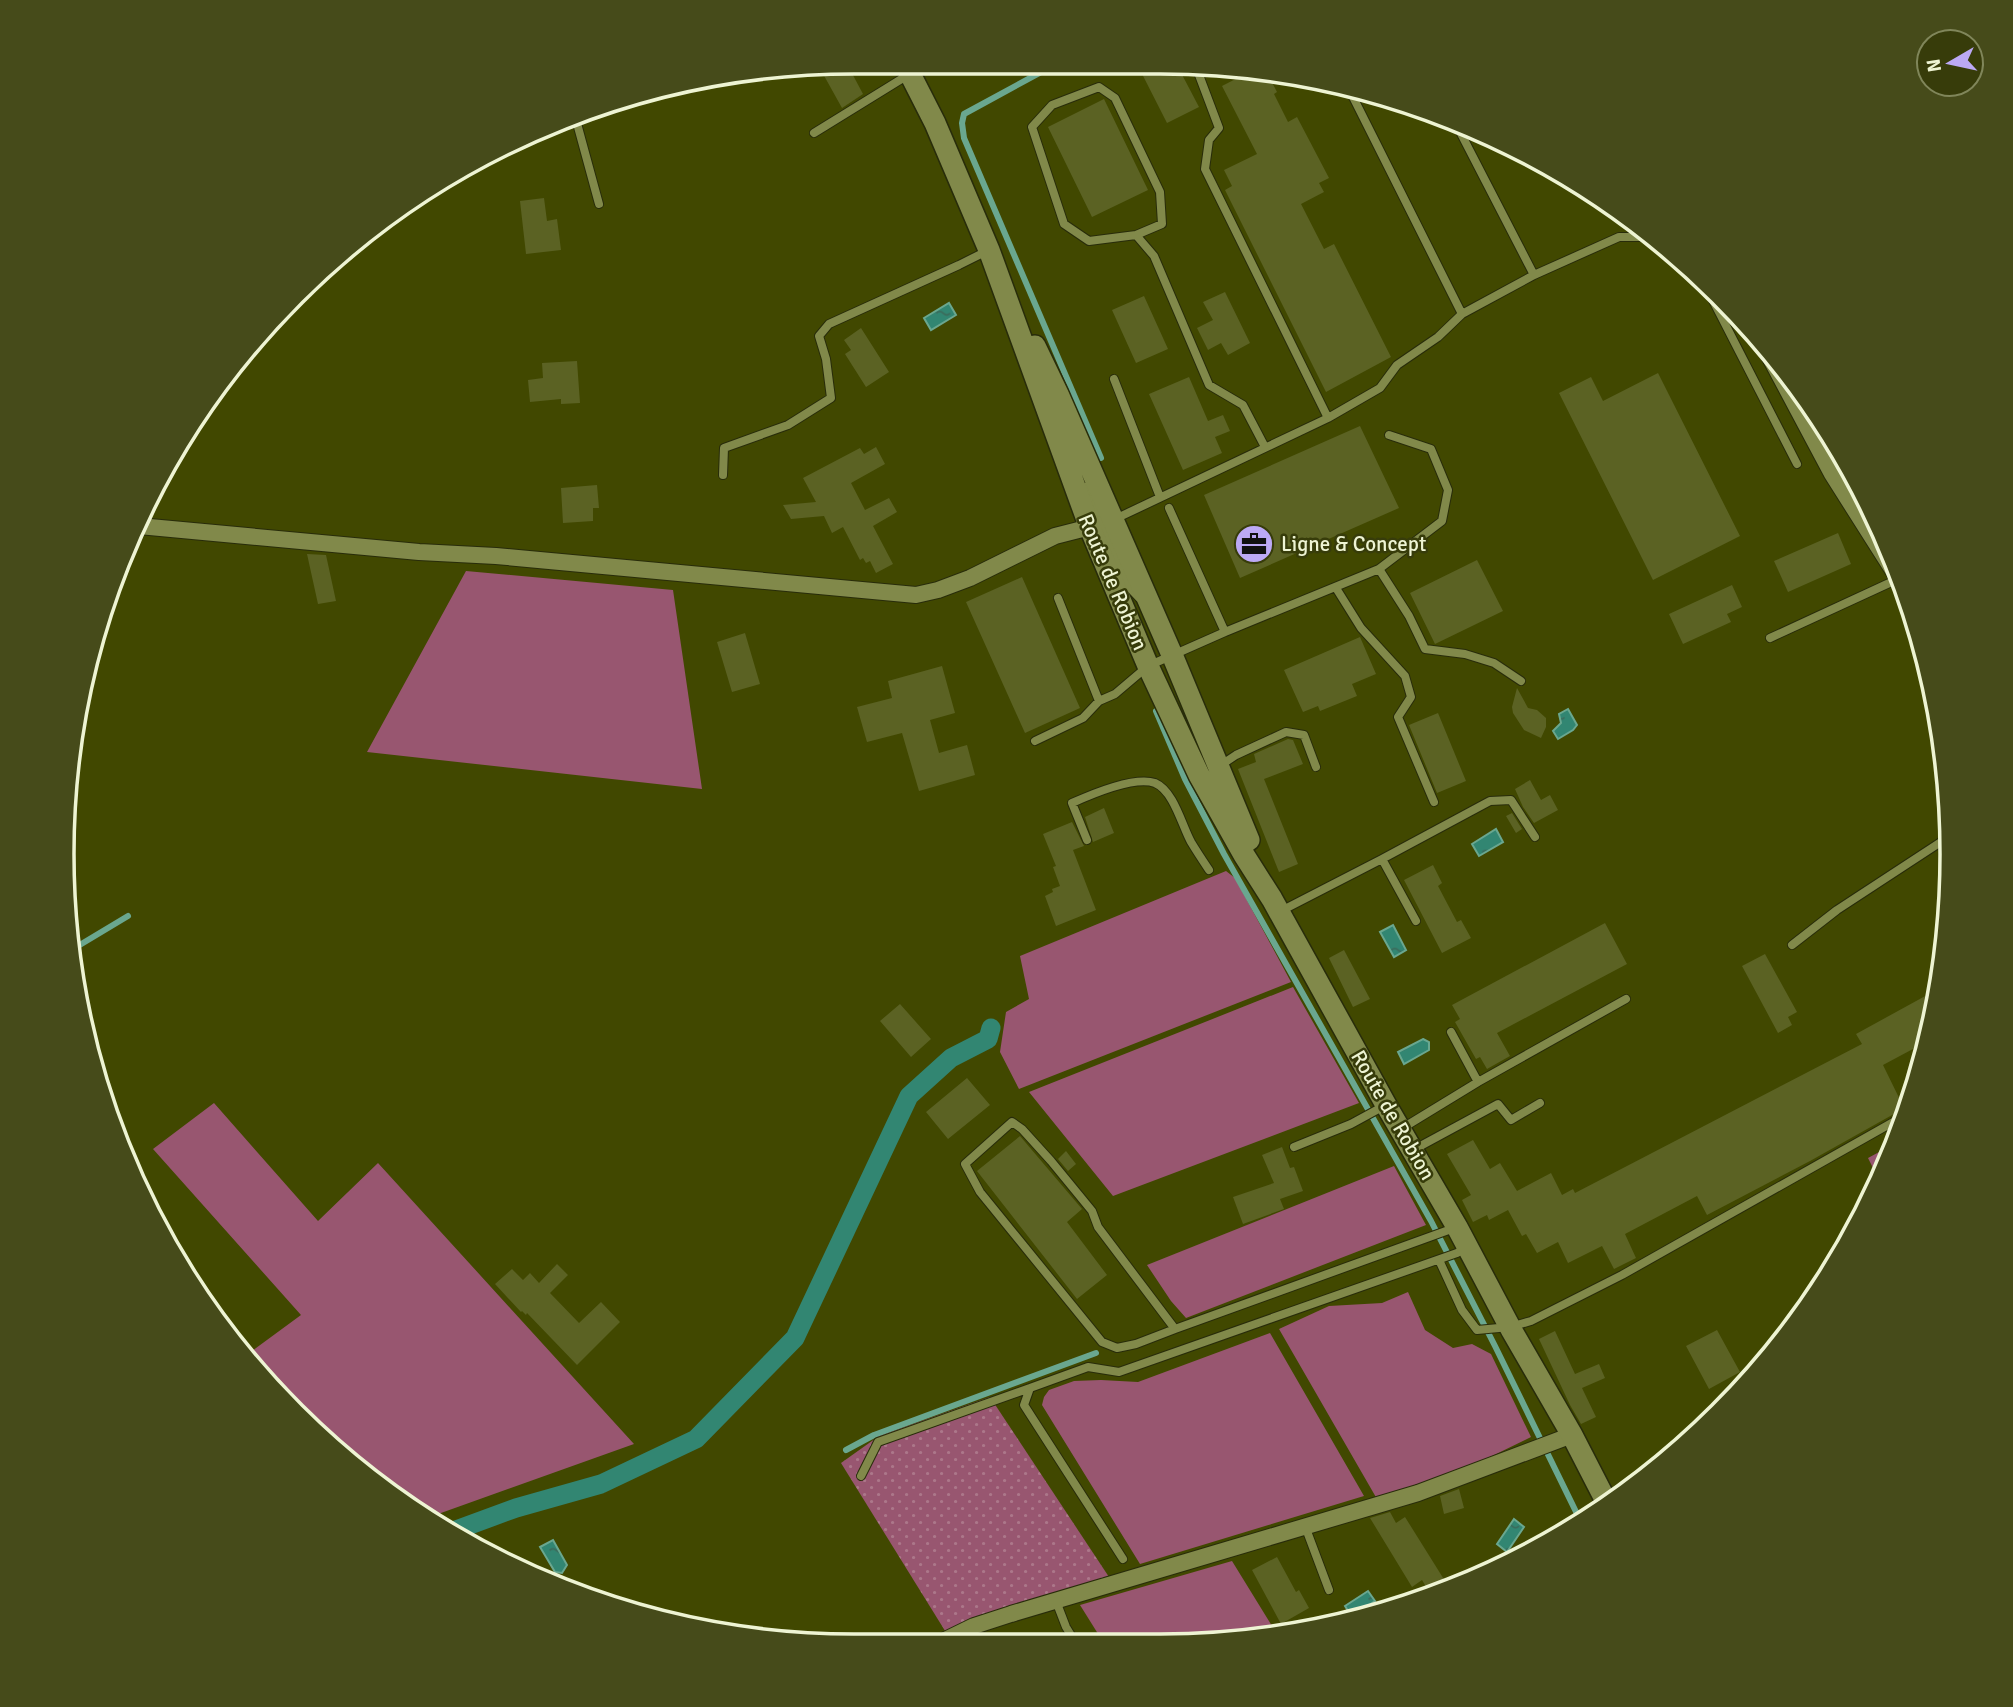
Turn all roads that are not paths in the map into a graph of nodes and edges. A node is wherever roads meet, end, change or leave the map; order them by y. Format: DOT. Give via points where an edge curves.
graph roads {
  1 [pos="900,73"];
  2 [pos="910,73"];
  3 [pos="1199,75"];
  4 [pos="1355,98"];
  5 [pos="577,125"];
  6 [pos="814,132"];
  7 [pos="1462,135"];
  8 [pos="599,204"];
  9 [pos="1136,235"];
  10 [pos="1636,237"];
  11 [pos="989,250"];
  12 [pos="1534,275"];
  13 [pos="1717,308"];
  14 [pos="1462,314"];
  15 [pos="1114,379"];
  16 [pos="1791,396"];
  17 [pos="1328,418"];
  18 [pos="1389,435"];
  19 [pos="1265,447"];
  20 [pos="1797,464"];
  21 [pos="723,475"];
  22 [pos="1160,497"];
  23 [pos="1169,508"];
  24 [pos="1102,524"];
  25 [pos="146,527"];
  26 [pos="1871,536"];
  27 [pos="1379,569"];
  28 [pos="1891,585"];
  29 [pos="1336,588"];
  30 [pos="1058,598"];
  31 [pos="1225,632"];
  32 [pos="1770,638"];
  33 [pos="1173,657"];
  34 [pos="1148,666"];
  35 [pos="1521,681"];
  36 [pos="1099,701"];
  37 [pos="1035,741"];
  38 [pos="1219,767"];
  39 [pos="1316,767"];
  40 [pos="1434,802"];
  41 [pos="1535,837"];
  42 [pos="1087,840"];
  43 [pos="1940,843"];
  44 [pos="1382,859"];
  45 [pos="1209,870"];
  46 [pos="1276,906"];
  47 [pos="1416,921"];
  48 [pos="1792,945"];
  49 [pos="1626,999"];
  50 [pos="1451,1032"];
  51 [pos="1478,1082"];
  52 [pos="1540,1102"];
  53 [pos="1386,1105"];
  54 [pos="1891,1124"];
  55 [pos="1401,1129"];
  56 [pos="1294,1147"];
  57 [pos="1413,1150"];
  58 [pos="1457,1227"];
  59 [pos="1468,1247"];
  60 [pos="1439,1260"];
  61 [pos="1175,1329"];
  62 [pos="1511,1329"];
  63 [pos="1031,1388"];
  64 [pos="1566,1438"];
  65 [pos="861,1476"];
  66 [pos="1602,1495"];
  67 [pos="1593,1502"];
  68 [pos="1305,1526"];
  69 [pos="1123,1559"];
  70 [pos="1329,1590"];
  71 [pos="1056,1601"];
  72 [pos="958,1634"];
  73 [pos="1070,1634"];
  1 -- 6 [label="lane"];
  2 -- 11 [label="main road, Route de Robion"];
  3 -- 17 [label="lane" via="1219,128 1209,140 1205,169"];
  4 -- 14 [label="lane"];
  5 -- 8 [label="lane"];
  7 -- 12 [label="lane"];
  9 -- 9 [label="lane" via="1089,241 1064,225 1032,127 1052,105 1099,87 1115,98 1160,192 1162,223"];
  9 -- 19 [label="lane" via="1154,256 1209,385 1243,405"];
  10 -- 12 [label="lane" via="1619,237"];
  11 -- 21 [label="lane" via="829,324 819,336 831,398 788,425 724,449"];
  11 -- 24 [label="main road, Route de Robion" via="1058,394"];
  11 -- 24 [label="main road, Route de Robion" via="1050,421"];
  12 -- 14 [label="lane"];
  13 -- 20 [label="lane"];
  14 -- 17 [label="lane" via="1438,337 1396,365 1380,388"];
  15 -- 22 [label="lane"];
  16 -- 26 [label="street"];
  17 -- 19 [label="lane"];
  18 -- 27 [label="lane" via="1431,449 1448,490 1442,522"];
  19 -- 22 [label="lane"];
  22 -- 24 [label="lane"];
  23 -- 31 [label="lane"];
  24 -- 25 [label="street" via="1055,536 970,578 916,595"];
  24 -- 33 [label="main road, Route de Robion" via="1150,604"];
  24 -- 34 [label="main road, Route de Robion"];
  27 -- 29 [label="lane"];
  27 -- 35 [label="lane" via="1425,649 1494,663"];
  28 -- 32 [label="lane"];
  29 -- 31 [label="lane"];
  29 -- 40 [label="lane" via="1361,628 1405,676 1411,697 1398,717"];
  30 -- 36 [label="lane"];
  31 -- 33 [label="lane"];
  33 -- 34 [label="lane"];
  33 -- 38 [label="main road, Route de Robion"];
  34 -- 36 [label="lane" via="1115,694"];
  34 -- 46 [label="main road, Route de Robion" via="1199,775"];
  36 -- 37 [label="lane" via="1083,718"];
  38 -- 39 [label="lane" via="1286,732 1304,735"];
  38 -- 46 [label="main road, Route de Robion"];
  41 -- 44 [label="lane" via="1511,800 1490,801"];
  42 -- 45 [label="lane" via="1072,803 1136,781 1156,784 1170,797"];
  43 -- 48 [label="lane"];
  44 -- 46 [label="lane"];
  44 -- 47 [label="lane"];
  46 -- 53 [label="main road, Route de Robion"];
  49 -- 51 [label="lane"];
  50 -- 51 [label="lane"];
  51 -- 55 [label="lane"];
  52 -- 57 [label="lane" via="1511,1119 1498,1104"];
  53 -- 55 [label="main road, Route de Robion"];
  53 -- 56 [label="lane"];
  54 -- 62 [label="lane" via="1622,1275"];
  55 -- 57 [label="main road, Route de Robion"];
  57 -- 58 [label="main road, Route de Robion"];
  58 -- 59 [label="main road, Route de Robion"];
  58 -- 61 [label="lane"];
  59 -- 60 [label="lane"];
  59 -- 62 [label="main road, Route de Robion"];
  60 -- 62 [label="lane" via="1462,1310 1477,1330"];
  60 -- 63 [label="lane" via="1119,1372 1088,1367"];
  61 -- 61 [label="lane" via="1098,1227 1092,1211 1022,1129 1012,1122 965,1164 979,1192 1102,1342 1117,1348"];
  62 -- 64 [label="main road, Route de Robion"];
  63 -- 65 [label="lane" via="878,1442"];
  63 -- 69 [label="lane" via="1024,1405"];
  64 -- 66 [label="main road, Route de Robion"];
  64 -- 67 [label="main road, Route de Robion"];
  64 -- 68 [label="street" via="1418,1493"];
  68 -- 70 [label="lane"];
  68 -- 71 [label="street"];
  71 -- 72 [label="street"];
  71 -- 73 [label="lane"];
}
